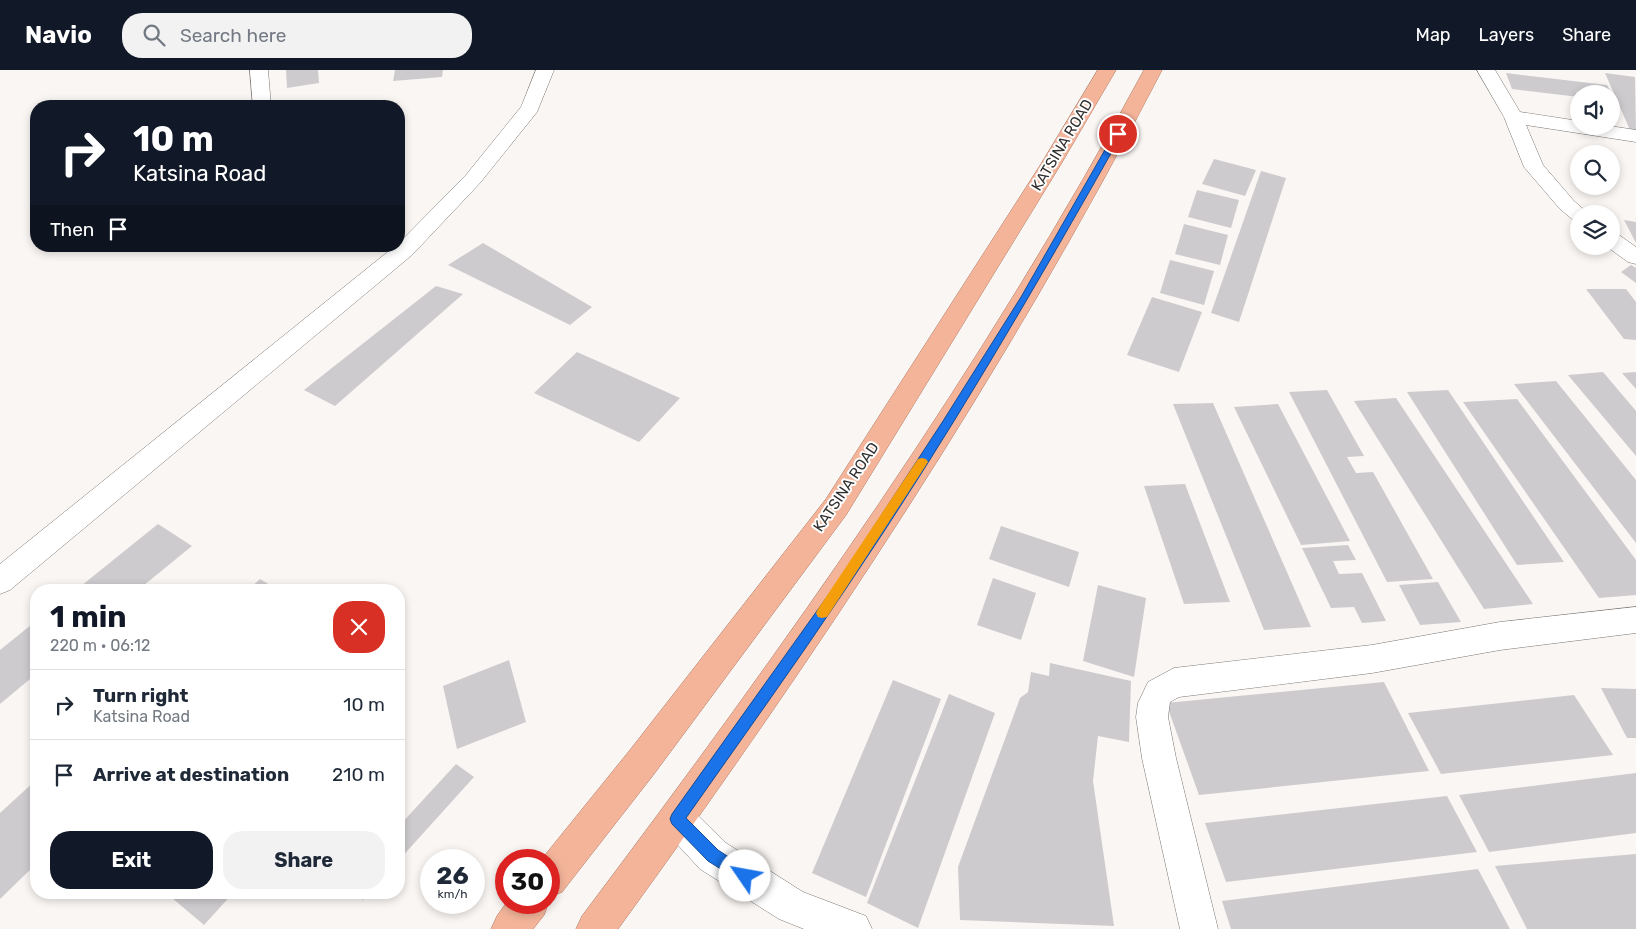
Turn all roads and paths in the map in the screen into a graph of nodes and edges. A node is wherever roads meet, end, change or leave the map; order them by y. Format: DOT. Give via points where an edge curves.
graph roads {
  1 [pos="259,70"];
  2 [pos="545,70"];
  3 [pos="1107,70"];
  4 [pos="1153,70"];
  5 [pos="1486,70"];
  6 [pos="262,100"];
  7 [pos="1513,117"];
  8 [pos="1636,136"];
  9 [pos="1570,207"];
  10 [pos="405,243"];
  11 [pos="1620,246"];
  12 [pos="395,252"];
  13 [pos="1636,257"];
  14 [pos="0,580"];
  15 [pos="1636,620"];
  16 [pos="677,819"];
  17 [pos="560,866"];
  18 [pos="522,914"];
  19 [pos="510,929"];
  20 [pos="595,929"];
  21 [pos="854,929"];
  22 [pos="1199,929"];
  1 -- 6 [label="street"];
  2 -- 10 [label="street" via="530,108 473,179"];
  3 -- 17 [label="highway, KATSINA ROAD" via="836,507"];
  4 -- 16 [label="highway" via="1088,191 947,424 843,583"];
  5 -- 7 [label="street"];
  7 -- 8 [label="street"];
  7 -- 9 [label="street" via="1534,168"];
  11 -- 13 [label="street"];
  12 -- 14 [label="street"];
  15 -- 22 [label="street" via="1500,636 1372,659 1174,683 1160,692 1152,718"];
  16 -- 20 [label="highway"];
  16 -- 21 [label="street" via="713,856 792,906"];
  18 -- 19 [label="highway"];
}
